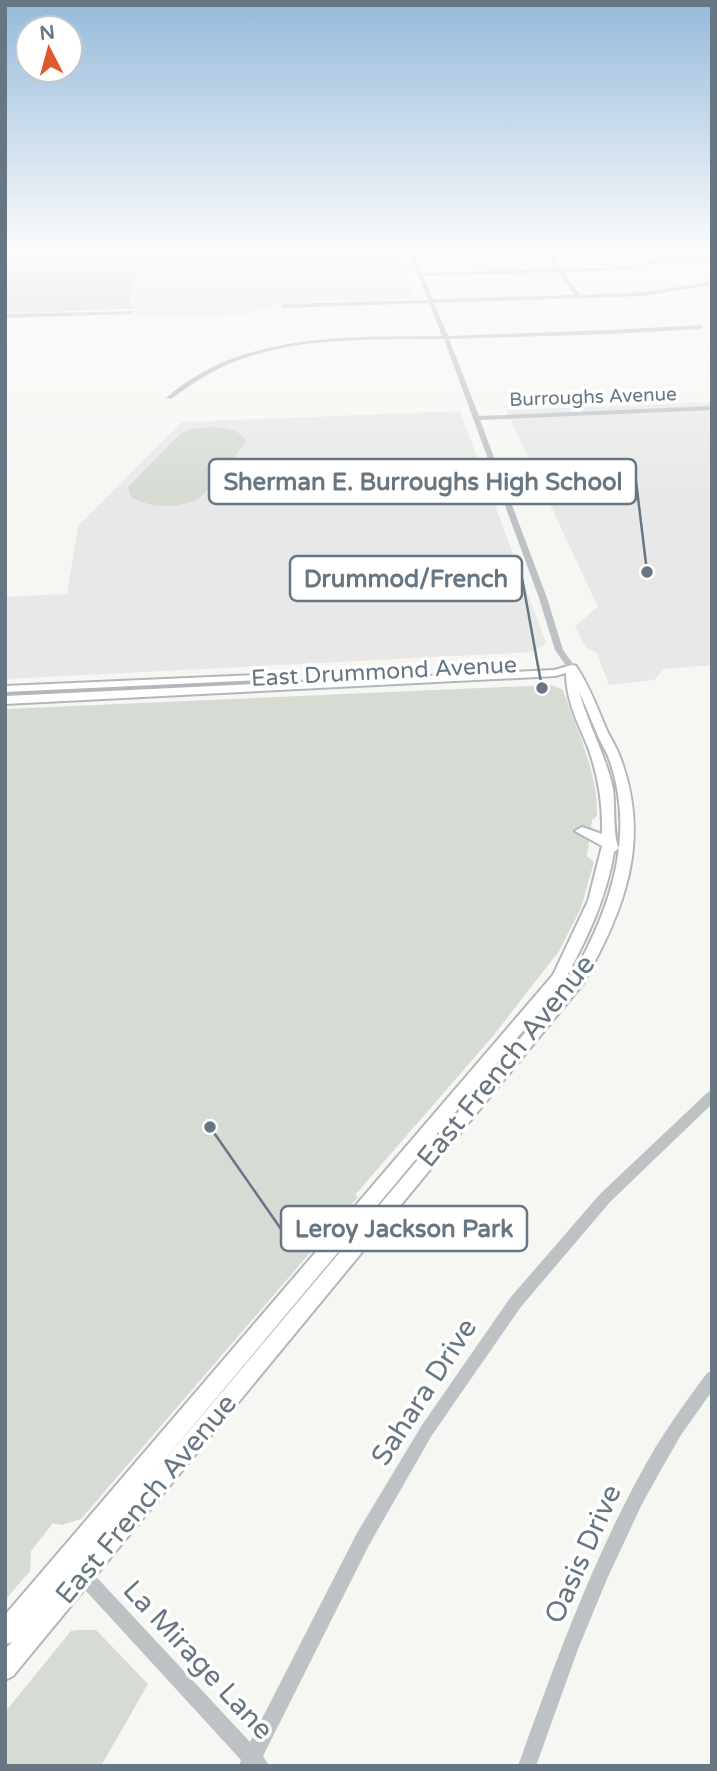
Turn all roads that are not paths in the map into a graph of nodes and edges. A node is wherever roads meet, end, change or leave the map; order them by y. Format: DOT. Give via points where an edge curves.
graph roads {
  1 [pos="443,333"];
  2 [pos="556,333"];
  3 [pos="445,337"];
  4 [pos="169,398"];
  5 [pos="712,408"];
  6 [pos="476,418"];
  7 [pos="572,668"];
  8 [pos="5,689"];
  9 [pos="5,700"];
  10 [pos="582,831"];
  11 [pos="608,844"];
  12 [pos="595,951"];
  13 [pos="712,1096"];
  14 [pos="712,1378"];
  15 [pos="75,1567"];
  16 [pos="5,1633"];
  17 [pos="5,1668"];
  18 [pos="253,1763"];
  19 [pos="527,1766"];
  1 -- 3 [label="street"];
  2 -- 3 [label="street"];
  3 -- 4 [label="street" via="333,341 269,349 202,373"];
  3 -- 6 [label="street"];
  5 -- 6 [label="street, Burroughs Avenue"];
  6 -- 7 [label="street" via="559,650"];
  7 -- 8 [label="street, East Drummond Avenue" via="553,664"];
  7 -- 9 [label="street, East Drummond Avenue" via="555,673"];
  7 -- 11 [label="street, East French Avenue" via="570,686 606,785"];
  7 -- 12 [label="street, East French Avenue" via="615,757 627,805 623,879"];
  10 -- 11 [label="street"];
  11 -- 12 [label="street" via="616,856"];
  11 -- 15 [label="street, East French Avenue" via="592,914 558,979 97,1522"];
  12 -- 15 [label="street, East French Avenue" via="559,1003"];
  13 -- 18 [label="street, Sahara Drive" via="606,1198 515,1303 427,1430 363,1539"];
  14 -- 19 [label="street, Oasis Drive" via="657,1460 620,1529 572,1640"];
  15 -- 16 [label="street, East French Avenue"];
  15 -- 17 [label="street, East French Avenue"];
  15 -- 18 [label="street, La Mirage Lane"];
}
